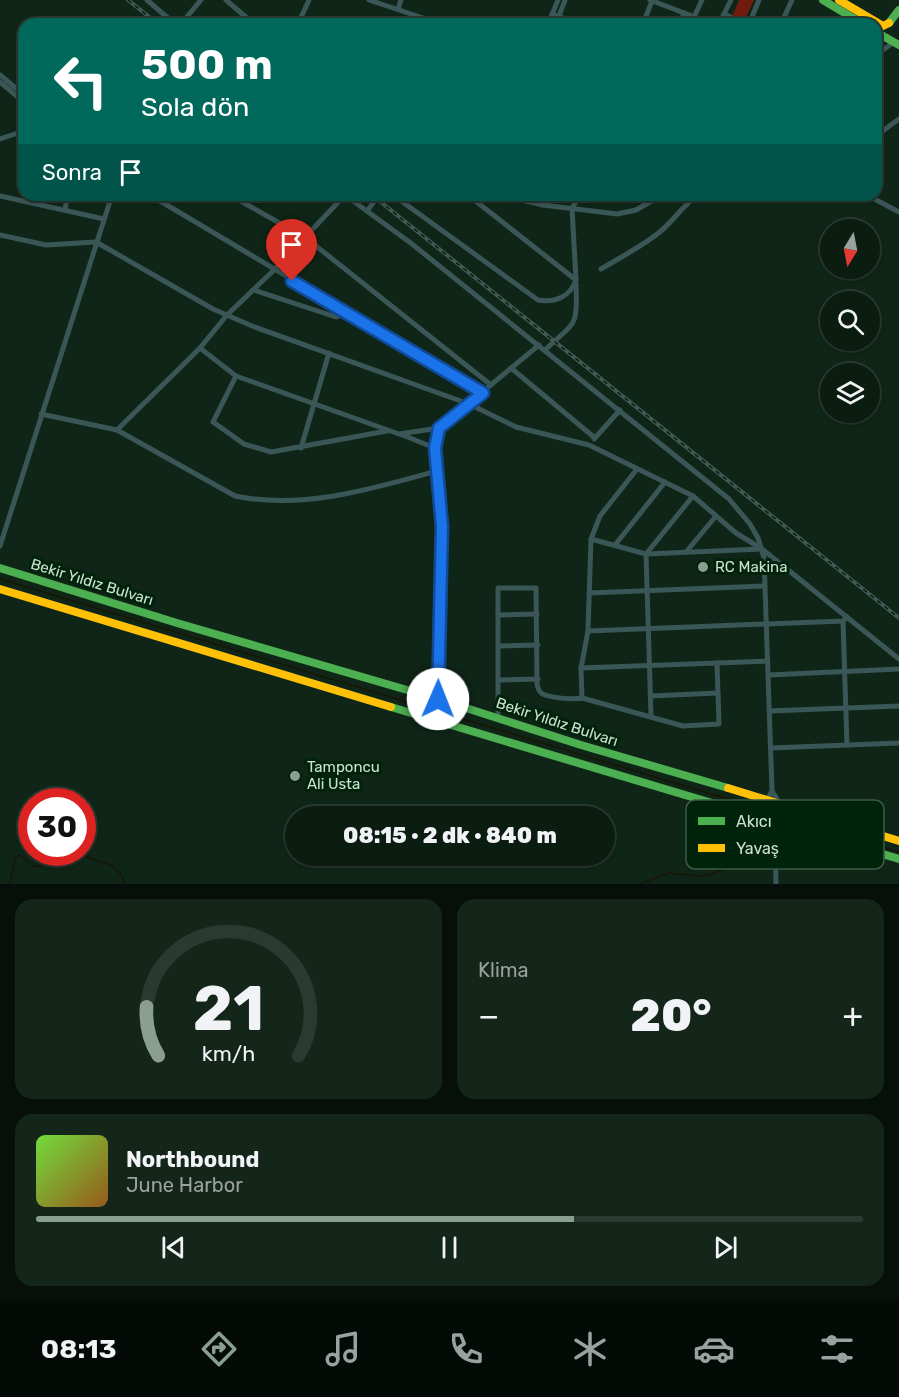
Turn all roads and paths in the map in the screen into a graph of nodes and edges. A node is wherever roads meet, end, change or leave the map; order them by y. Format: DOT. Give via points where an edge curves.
graph roads {
  1 [pos="147,0"];
  2 [pos="201,0"];
  3 [pos="226,0"];
  4 [pos="309,0"];
  5 [pos="369,0"];
  6 [pos="401,0"];
  7 [pos="558,0"];
  8 [pos="565,0"];
  9 [pos="675,0"];
  10 [pos="702,0"];
  11 [pos="731,0"];
  12 [pos="759,0"];
  13 [pos="792,0"];
  14 [pos="823,0"];
  15 [pos="839,0"];
  16 [pos="851,0"];
  17 [pos="651,1"];
  18 [pos="671,8"];
  19 [pos="398,9"];
  20 [pos="899,10"];
  21 [pos="684,13"];
  22 [pos="552,14"];
  23 [pos="724,14"];
  24 [pos="420,17"];
  25 [pos="558,17"];
  26 [pos="694,17"];
  27 [pos="168,18"];
  28 [pos="186,18"];
  29 [pos="247,18"];
  30 [pos="301,18"];
  31 [pos="550,18"];
  32 [pos="561,18"];
  33 [pos="645,18"];
  34 [pos="682,18"];
  35 [pos="722,18"];
  36 [pos="733,18"];
  37 [pos="750,18"];
  38 [pos="784,18"];
  39 [pos="853,18"];
  40 [pos="869,18"];
  41 [pos="881,18"];
  42 [pos="882,19"];
  43 [pos="889,23"];
  44 [pos="882,25"];
  45 [pos="899,28"];
  46 [pos="882,35"];
  47 [pos="897,44"];
  48 [pos="882,52"];
  49 [pos="0,75"];
  50 [pos="0,82"];
  51 [pos="18,90"];
  52 [pos="18,97"];
  53 [pos="899,119"];
  54 [pos="882,132"];
  55 [pos="18,134"];
  56 [pos="0,139"];
  57 [pos="0,196"];
  58 [pos="18,200"];
  59 [pos="25,201"];
  60 [pos="67,201"];
  61 [pos="110,201"];
  62 [pos="160,201"];
  63 [pos="241,201"];
  64 [pos="340,201"];
  65 [pos="353,201"];
  66 [pos="374,201"];
  67 [pos="401,201"];
  68 [pos="407,201"];
  69 [pos="476,201"];
  70 [pos="526,201"];
  71 [pos="545,201"];
  72 [pos="576,201"];
  73 [pos="652,201"];
  74 [pos="690,201"];
  75 [pos="878,201"];
  76 [pos="405,204"];
  77 [pos="543,205"];
  78 [pos="572,208"];
  79 [pos="65,209"];
  80 [pos="367,211"];
  81 [pos="899,212"];
  82 [pos="104,219"];
  83 [pos="0,235"];
  84 [pos="306,238"];
  85 [pos="96,242"];
  86 [pos="601,269"];
  87 [pos="274,270"];
  88 [pos="576,280"];
  89 [pos="254,290"];
  90 [pos="344,312"];
  91 [pos="227,315"];
  92 [pos="539,345"];
  93 [pos="200,348"];
  94 [pos="545,350"];
  95 [pos="328,353"];
  96 [pos="511,368"];
  97 [pos="236,376"];
  98 [pos="491,385"];
  99 [pos="483,393"];
  100 [pos="313,403"];
  101 [pos="469,404"];
  102 [pos="620,410"];
  103 [pos="41,414"];
  104 [pos="439,428"];
  105 [pos="117,430"];
  106 [pos="389,430"];
  107 [pos="399,434"];
  108 [pos="596,438"];
  109 [pos="589,445"];
  110 [pos="301,448"];
  111 [pos="435,448"];
  112 [pos="638,469"];
  113 [pos="436,471"];
  114 [pos="665,482"];
  115 [pos="693,496"];
  116 [pos="716,516"];
  117 [pos="591,538"];
  118 [pos="615,545"];
  119 [pos="0,546"];
  120 [pos="762,549"];
  121 [pos="686,552"];
  122 [pos="646,554"];
  123 [pos="0,568"];
  124 [pos="765,586"];
  125 [pos="0,589"];
  126 [pos="648,590"];
  127 [pos="589,592"];
  128 [pos="537,614"];
  129 [pos="498,615"];
  130 [pos="845,619"];
  131 [pos="766,624"];
  132 [pos="649,628"];
  133 [pos="588,630"];
  134 [pos="538,645"];
  135 [pos="499,646"];
  136 [pos="899,659"];
  137 [pos="768,661"];
  138 [pos="717,663"];
  139 [pos="650,665"];
  140 [pos="581,668"];
  141 [pos="899,669"];
  142 [pos="845,672"];
  143 [pos="768,675"];
  144 [pos="538,679"];
  145 [pos="500,680"];
  146 [pos="718,693"];
  147 [pos="651,696"];
  148 [pos="582,698"];
  149 [pos="438,699"];
  150 [pos="899,706"];
  151 [pos="846,708"];
  152 [pos="769,711"];
  153 [pos="651,716"];
  154 [pos="498,718"];
  155 [pos="899,743"];
  156 [pos="847,745"];
  157 [pos="771,748"];
  158 [pos="772,791"];
  159 [pos="767,799"];
  160 [pos="702,800"];
  161 [pos="770,800"];
  162 [pos="779,800"];
  163 [pos="884,836"];
  164 [pos="899,841"];
  165 [pos="884,855"];
  166 [pos="899,859"];
  167 [pos="776,869"];
  168 [pos="776,884"];
  1 -- 27 [label="street"];
  2 -- 28 [label="street"];
  3 -- 29 [label="street"];
  4 -- 30 [label="street"];
  5 -- 19 [label="street"];
  6 -- 19 [label="street"];
  7 -- 22 [label="street"];
  8 -- 25 [label="street"];
  9 -- 18 [label="street"];
  10 -- 26 [label="street"];
  11 -- 23 [label="street"];
  12 -- 37 [label="street"];
  13 -- 38 [label="street"];
  14 -- 39 [label="main road"];
  15 -- 40 [label="main road"];
  16 -- 41 [label="main road"];
  17 -- 18 [label="street"];
  17 -- 33 [label="street"];
  18 -- 21 [label="street"];
  19 -- 24 [label="street"];
  20 -- 43 [label="main road"];
  21 -- 26 [label="street"];
  21 -- 34 [label="street"];
  22 -- 25 [label="street"];
  22 -- 31 [label="street"];
  23 -- 35 [label="street"];
  23 -- 36 [label="street"];
  25 -- 32 [label="street"];
  42 -- 43 [label="main road"];
  43 -- 44 [label="main road"];
  43 -- 45 [label="main road"];
  46 -- 47 [label="main road"];
  47 -- 48 [label="street"];
  49 -- 51 [label="street"];
  50 -- 52 [label="street"];
  53 -- 54 [label="street"];
  55 -- 56 [label="street"];
  57 -- 58 [label="street"];
  59 -- 79 [label="street"];
  60 -- 79 [label="street"];
  61 -- 82 [label="street"];
  62 -- 87 [label="street"];
  63 -- 84 [label="street"];
  64 -- 84 [label="street"];
  65 -- 80 [label="street"];
  66 -- 80 [label="street"];
  67 -- 76 [label="street"];
  68 -- 76 [label="street"];
  69 -- 88 [label="street"];
  70 -- 77 [label="street"];
  71 -- 77 [label="street"];
  72 -- 78 [label="street"];
  73 -- 78 [label="street" via="622,214"];
  74 -- 86 [label="street" via="655,236"];
  75 -- 81 [label="street"];
  76 -- 88 [label="street" via="538,300 565,296"];
  77 -- 78 [label="street"];
  78 -- 88 [label="street"];
  79 -- 82 [label="street"];
  80 -- 92 [label="street"];
  82 -- 85 [label="street"];
  83 -- 85 [label="street" via="46,245"];
  84 -- 87 [label="street"];
  84 -- 98 [label="street"];
  85 -- 91 [label="street"];
  85 -- 103 [label="street"];
  87 -- 89 [label="street"];
  87 -- 90 [label="street"];
  88 -- 94 [label="street" via="573,323"];
  89 -- 90 [label="street" via="337,317"];
  89 -- 91 [label="street"];
  90 -- 99 [label="street"];
  91 -- 93 [label="street"];
  91 -- 95 [label="street"];
  92 -- 94 [label="street"];
  92 -- 96 [label="street"];
  93 -- 97 [label="street"];
  93 -- 105 [label="street"];
  94 -- 102 [label="street"];
  95 -- 100 [label="street"];
  95 -- 101 [label="street"];
  96 -- 98 [label="street"];
  96 -- 108 [label="street"];
  97 -- 100 [label="street"];
  97 -- 110 [label="street" via="213,422 253,447 271,452"];
  98 -- 99 [label="street"];
  99 -- 101 [label="street"];
  100 -- 106 [label="street"];
  100 -- 110 [label="street"];
  101 -- 104 [label="street"];
  101 -- 109 [label="street" via="516,428"];
  102 -- 108 [label="street"];
  102 -- 120 [label="street" via="735,505"];
  103 -- 105 [label="street"];
  103 -- 119 [label="street"];
  104 -- 107 [label="street"];
  104 -- 111 [label="street"];
  105 -- 113 [label="street" via="235,496 257,499 291,500 356,492"];
  106 -- 107 [label="street"];
  106 -- 110 [label="street"];
  107 -- 111 [label="street"];
  108 -- 109 [label="street"];
  109 -- 112 [label="street"];
  111 -- 113 [label="street"];
  112 -- 114 [label="street"];
  112 -- 117 [label="street" via="600,516"];
  113 -- 149 [label="street" via="442,526"];
  114 -- 115 [label="street"];
  114 -- 118 [label="street"];
  115 -- 116 [label="street"];
  115 -- 122 [label="street"];
  116 -- 120 [label="street"];
  116 -- 121 [label="street"];
  117 -- 118 [label="street"];
  117 -- 127 [label="street"];
  118 -- 122 [label="street"];
  120 -- 121 [label="street"];
  120 -- 124 [label="street"];
  120 -- 130 [label="street"];
  121 -- 122 [label="street"];
  122 -- 126 [label="street"];
  123 -- 149 [label="main road, Bekir Yıldız Bulvarı"];
  124 -- 126 [label="street"];
  124 -- 131 [label="street"];
  125 -- 160 [label="main road"];
  126 -- 127 [label="street"];
  126 -- 132 [label="street"];
  127 -- 133 [label="street"];
  128 -- 129 [label="street"];
  128 -- 129 [label="street" via="536,588 498,588"];
  128 -- 134 [label="street"];
  129 -- 135 [label="street"];
  130 -- 131 [label="street"];
  130 -- 136 [label="street"];
  130 -- 142 [label="street"];
  131 -- 132 [label="street"];
  131 -- 137 [label="street"];
  132 -- 133 [label="street"];
  132 -- 139 [label="street"];
  133 -- 140 [label="street"];
  134 -- 135 [label="street"];
  134 -- 144 [label="street"];
  135 -- 145 [label="street"];
  137 -- 138 [label="street"];
  137 -- 143 [label="street"];
  138 -- 139 [label="street"];
  138 -- 146 [label="street"];
  139 -- 140 [label="street"];
  139 -- 147 [label="street"];
  140 -- 148 [label="street"];
  141 -- 142 [label="street"];
  142 -- 143 [label="street"];
  142 -- 151 [label="street"];
  143 -- 152 [label="street"];
  144 -- 145 [label="street"];
  144 -- 148 [label="street" via="543,695"];
  145 -- 154 [label="street"];
  146 -- 147 [label="street"];
  146 -- 153 [label="street" via="719,724 683,726"];
  147 -- 153 [label="street"];
  148 -- 153 [label="street"];
  149 -- 154 [label="main road, Bekir Yıldız Bulvarı"];
  150 -- 151 [label="street"];
  151 -- 152 [label="street"];
  151 -- 156 [label="street"];
  152 -- 157 [label="street"];
  154 -- 159 [label="main road, Bekir Yıldız Bulvarı"];
  155 -- 156 [label="street"];
  156 -- 157 [label="street"];
  157 -- 158 [label="street"];
  158 -- 159 [label="street"];
  158 -- 162 [label="street"];
  159 -- 161 [label="main road, Bekir Yıldız Bulvarı"];
  163 -- 164 [label="main road, Bekir Yıldız Bulvarı"];
  165 -- 166 [label="main road"];
  167 -- 168 [label="street"];
}
